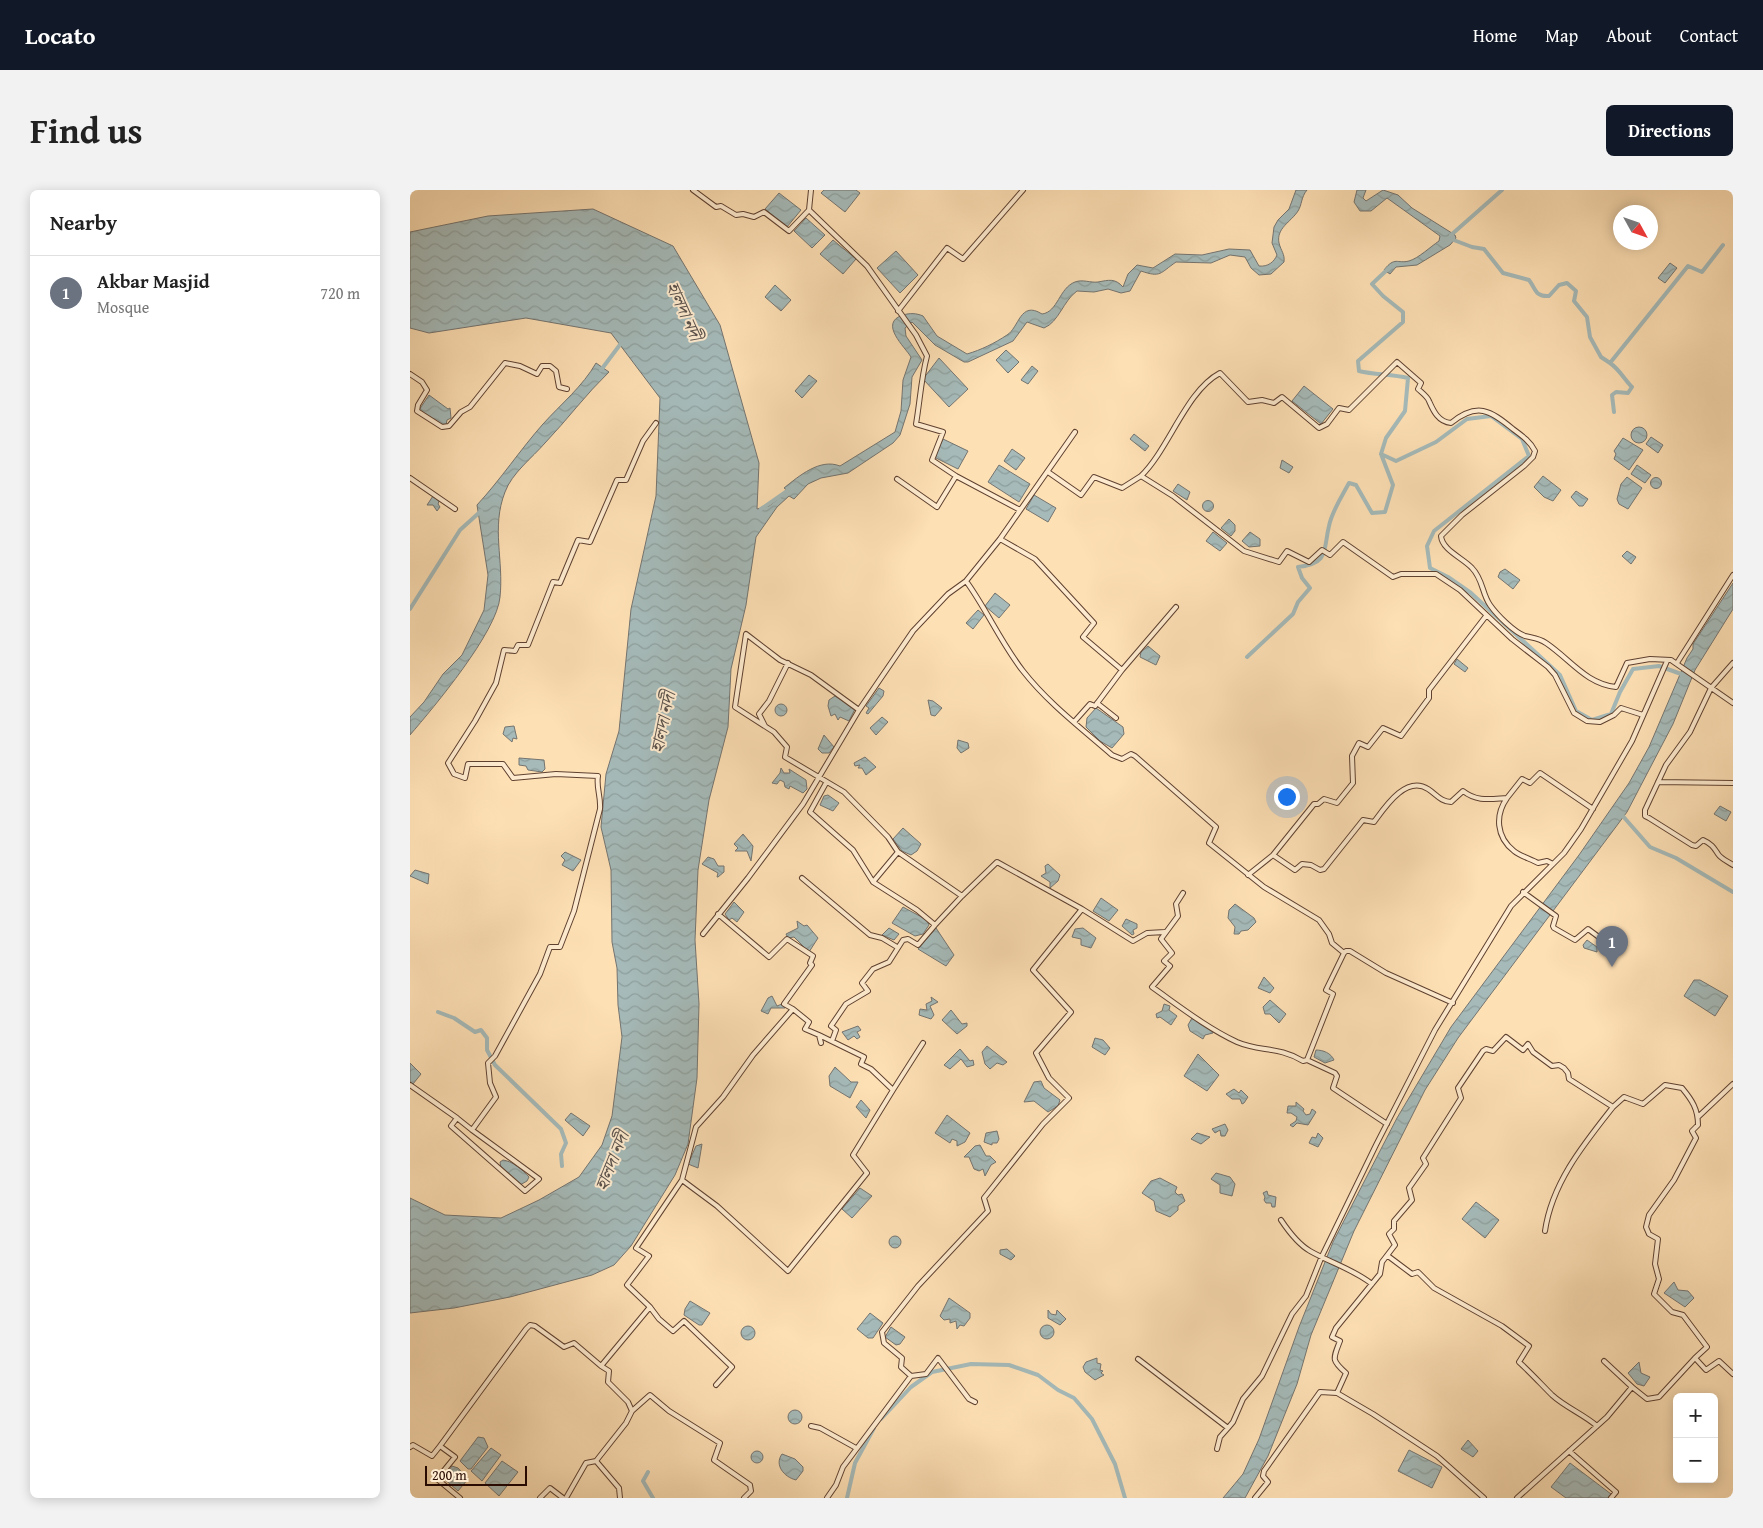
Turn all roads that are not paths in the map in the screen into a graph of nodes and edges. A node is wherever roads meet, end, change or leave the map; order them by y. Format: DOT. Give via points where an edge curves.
graph roads {
  1 [pos="693,190"];
  2 [pos="811,190"];
  3 [pos="1023,190"];
  4 [pos="809,210"];
  5 [pos="898,311"];
  6 [pos="410,374"];
  7 [pos="567,389"];
  8 [pos="656,422"];
  9 [pos="1075,432"];
  10 [pos="1048,472"];
  11 [pos="956,476"];
  12 [pos="1141,476"];
  13 [pos="410,478"];
  14 [pos="897,479"];
  15 [pos="454,509"];
  16 [pos="1020,510"];
  17 [pos="1000,539"];
  18 [pos="1733,575"];
  19 [pos="966,581"];
  20 [pos="1176,607"];
  21 [pos="1486,616"];
  22 [pos="1666,662"];
  23 [pos="788,663"];
  24 [pos="1733,663"];
  25 [pos="1680,664"];
  26 [pos="1122,670"];
  27 [pos="1711,688"];
  28 [pos="1097,703"];
  29 [pos="1733,704"];
  30 [pos="859,710"];
  31 [pos="1644,716"];
  32 [pos="1116,718"];
  33 [pos="1074,722"];
  34 [pos="765,726"];
  35 [pos="818,778"];
  36 [pos="1658,782"];
  37 [pos="826,783"];
  38 [pos="1733,783"];
  39 [pos="1507,798"];
  40 [pos="1593,809"];
  41 [pos="898,852"];
  42 [pos="1273,855"];
  43 [pos="1553,864"];
  44 [pos="1733,865"];
  45 [pos="1248,875"];
  46 [pos="802,878"];
  47 [pos="873,882"];
  48 [pos="1524,892"];
  49 [pos="1183,893"];
  50 [pos="962,896"];
  51 [pos="1082,909"];
  52 [pos="718,914"];
  53 [pos="935,925"];
  54 [pos="1165,932"];
  55 [pos="702,934"];
  56 [pos="897,947"];
  57 [pos="1615,949"];
  58 [pos="1344,953"];
  59 [pos="1453,1003"];
  60 [pos="793,1008"];
  61 [pos="819,1035"];
  62 [pos="832,1041"];
  63 [pos="821,1043"];
  64 [pos="923,1044"];
  65 [pos="1308,1060"];
  66 [pos="1733,1084"];
  67 [pos="410,1085"];
  68 [pos="893,1090"];
  69 [pos="1613,1108"];
  70 [pos="1698,1117"];
  71 [pos="457,1118"];
  72 [pos="1387,1124"];
  73 [pos="472,1130"];
  74 [pos="682,1180"];
  75 [pos="1281,1220"];
  76 [pos="1545,1231"];
  77 [pos="1323,1256"];
  78 [pos="1388,1256"];
  79 [pos="1372,1284"];
  80 [pos="650,1306"];
  81 [pos="1695,1358"];
  82 [pos="1138,1359"];
  83 [pos="1604,1361"];
  84 [pos="601,1366"];
  85 [pos="1733,1374"];
  86 [pos="911,1376"];
  87 [pos="716,1385"];
  88 [pos="1632,1387"];
  89 [pos="1336,1394"];
  90 [pos="975,1402"];
  91 [pos="632,1411"];
  92 [pos="811,1426"];
  93 [pos="1597,1426"];
  94 [pos="1228,1428"];
  95 [pos="440,1446"];
  96 [pos="410,1447"];
  97 [pos="856,1448"];
  98 [pos="1217,1449"];
  99 [pos="1569,1451"];
  100 [pos="596,1461"];
  101 [pos="460,1498"];
  102 [pos="540,1498"];
  103 [pos="565,1498"];
  104 [pos="620,1498"];
  105 [pos="744,1498"];
  106 [pos="827,1498"];
  107 [pos="1254,1498"];
  108 [pos="1482,1498"];
  109 [pos="1517,1498"];
  110 [pos="1612,1498"];
  1 -- 4 [label="street" via="716,207 721,206 736,215 754,217 764,212 790,231"];
  2 -- 4 [label="street"];
  3 -- 5 [label="street" via="963,258 948,248"];
  4 -- 5 [label="street" via="867,266"];
  5 -- 11 [label="street" via="927,356 921,376 916,424 943,432 932,460"];
  6 -- 7 [label="street" via="428,390 417,411 442,427 449,426 470,407 505,363 537,374 542,366 550,366 556,371 559,387"];
  8 -- 73 [label="street" via="643,441 626,480 618,480 590,542 578,540 560,583 553,582 528,645 518,644 515,651 504,650 496,683 448,763 454,774 465,778 468,764 503,764 513,778 556,774 598,776 596,788 601,795 574,911 560,947 550,947 540,974 495,1056 488,1063 490,1083 496,1097"];
  9 -- 10 [label="street"];
  10 -- 12 [label="street" via="1081,495 1094,477 1122,488"];
  10 -- 16 [label="street"];
  11 -- 14 [label="street" via="937,507"];
  11 -- 16 [label="street"];
  12 -- 21 [label="street" via="1173,496 1244,551 1278,562 1287,551 1309,562 1322,550 1330,555 1343,542 1393,578 1401,574 1436,574 1460,590"];
  12 -- 22 [label="street" via="1194,399 1220,373 1248,402 1262,400 1274,403 1282,397 1319,428 1328,424 1339,408 1349,410 1397,362 1421,382 1418,389 1429,400 1431,410 1446,422 1474,410 1489,411 1526,438 1535,451 1524,466 1462,515 1441,536 1444,545 1473,568 1482,582 1489,604 1524,636 1539,638 1596,682 1616,688 1627,663 1653,658"];
  13 -- 15 [label="street"];
  16 -- 17 [label="street"];
  17 -- 19 [label="street"];
  17 -- 26 [label="street" via="1035,559 1094,623 1083,637"];
  18 -- 25 [label="street"];
  19 -- 30 [label="street" via="948,594 913,631"];
  19 -- 33 [label="street" via="1022,670"];
  20 -- 26 [label="street"];
  21 -- 31 [label="street" via="1552,671 1578,718 1600,722 1620,708"];
  21 -- 42 [label="street" via="1429,690 1429,698 1401,736 1383,728 1368,747 1358,743 1352,756 1354,783 1336,804 1324,798 1314,804"];
  22 -- 25 [label="street" via="1671,660"];
  22 -- 31 [label="street"];
  23 -- 30 [label="street" via="811,675"];
  23 -- 34 [label="street" via="759,714"];
  23 -- 34 [label="street" via="746,634 735,707"];
  24 -- 27 [label="street"];
  25 -- 27 [label="street"];
  26 -- 28 [label="street"];
  27 -- 29 [label="street"];
  27 -- 36 [label="street" via="1690,732"];
  28 -- 32 [label="street"];
  28 -- 33 [label="street" via="1095,706 1090,704"];
  30 -- 35 [label="street"];
  31 -- 40 [label="street"];
  33 -- 45 [label="street" via="1112,755 1122,759 1131,754 1165,781 1215,826 1209,843"];
  34 -- 35 [label="street" via="787,747 785,757"];
  35 -- 37 [label="street"];
  35 -- 52 [label="street" via="803,804"];
  36 -- 38 [label="street"];
  36 -- 44 [label="street" via="1646,806 1645,816 1692,845 1696,846 1702,840 1708,842"];
  37 -- 41 [label="street" via="854,800"];
  37 -- 47 [label="street" via="810,812 853,850"];
  39 -- 40 [label="street" via="1522,779 1530,783 1540,773"];
  39 -- 42 [label="street" via="1482,800 1463,792 1451,802 1446,802 1428,788 1420,785 1410,787 1393,797 1374,822 1363,820 1324,869 1302,864 1295,870"];
  39 -- 43 [label="street" via="1500,811 1499,830 1503,838 1518,853 1538,863 1547,861"];
  40 -- 43 [label="street"];
  41 -- 47 [label="street"];
  41 -- 50 [label="street"];
  42 -- 45 [label="street"];
  43 -- 48 [label="street"];
  45 -- 58 [label="street" via="1319,920 1332,944"];
  46 -- 56 [label="street" via="870,935"];
  47 -- 53 [label="street"];
  48 -- 57 [label="street" via="1556,916 1553,927 1573,939 1588,929"];
  48 -- 59 [label="street" via="1498,925"];
  49 -- 54 [label="street" via="1176,904 1178,916"];
  50 -- 51 [label="street" via="997,862"];
  50 -- 53 [label="street"];
  51 -- 54 [label="street" via="1133,941 1147,933"];
  51 -- 86 [label="street" via="1033,970 1071,1012 1036,1052 1050,1078 1069,1098 1043,1124 984,1198 988,1211 918,1286 882,1332 884,1343 902,1358 901,1367"];
  52 -- 55 [label="street"];
  52 -- 60 [label="street" via="768,957 787,939 814,956 812,965 784,1004"];
  53 -- 56 [label="street" via="918,945 908,939"];
  54 -- 65 [label="street" via="1161,939 1172,953 1164,962 1170,966 1152,987 1238,1042 1288,1052 1303,1061"];
  56 -- 62 [label="street" via="889,962 873,969 862,983 868,991 846,1004 831,1026 836,1030"];
  58 -- 59 [label="street" via="1350,951 1372,966"];
  58 -- 65 [label="street" via="1326,990 1332,994"];
  59 -- 72 [label="street" via="1435,1030"];
  60 -- 61 [label="street" via="809,1022 805,1029"];
  60 -- 74 [label="street" via="696,1127"];
  61 -- 62 [label="street"];
  61 -- 63 [label="street"];
  62 -- 68 [label="street" via="864,1057 861,1064"];
  64 -- 68 [label="street"];
  65 -- 72 [label="street" via="1335,1073 1333,1088"];
  66 -- 70 [label="street"];
  67 -- 71 [label="street"];
  68 -- 74 [label="street" via="853,1155 867,1173 788,1271 717,1206"];
  69 -- 70 [label="street" via="1624,1097 1643,1104 1665,1086 1674,1086 1682,1088 1691,1099"];
  69 -- 76 [label="street" via="1559,1184 1548,1210"];
  69 -- 78 [label="street" via="1569,1079 1564,1068 1552,1066 1538,1056 1528,1044 1523,1050 1506,1037 1493,1051 1486,1049 1458,1088 1461,1098 1423,1158 1426,1164 1409,1188 1412,1200 1394,1221 1394,1230 1389,1234 1395,1246"];
  70 -- 81 [label="street" via="1698,1125 1692,1132 1696,1138 1649,1215 1646,1227 1649,1234 1658,1239 1655,1264 1659,1279 1654,1294 1672,1312 1682,1315 1707,1347"];
  71 -- 73 [label="street"];
  71 -- 73 [label="street" via="451,1126 525,1191 539,1179"];
  72 -- 77 [label="street"];
  74 -- 80 [label="street" via="636,1248 649,1256 627,1285"];
  75 -- 77 [label="street" via="1300,1243"];
  77 -- 79 [label="street"];
  77 -- 94 [label="street" via="1306,1296 1292,1314 1262,1376 1243,1399"];
  78 -- 79 [label="street"];
  78 -- 93 [label="street" via="1412,1274 1418,1272 1434,1288 1502,1326 1529,1346 1518,1362 1552,1394"];
  79 -- 89 [label="street" via="1332,1337 1340,1341 1333,1357 1334,1363 1346,1373"];
  80 -- 84 [label="street"];
  80 -- 87 [label="street" via="658,1319 673,1330 684,1321 732,1367"];
  81 -- 85 [label="street" via="1706,1370 1719,1361"];
  81 -- 88 [label="street" via="1659,1397 1647,1399"];
  82 -- 94 [label="street"];
  83 -- 88 [label="street"];
  84 -- 91 [label="street" via="608,1371 608,1382 628,1402"];
  84 -- 95 [label="street" via="574,1342 564,1346 530,1325"];
  86 -- 90 [label="street" via="926,1374 938,1358 969,1399"];
  86 -- 97 [label="street"];
  88 -- 93 [label="street"];
  89 -- 107 [label="street" via="1320,1392 1264,1470 1263,1476 1268,1482"];
  89 -- 108 [label="street" via="1437,1456"];
  91 -- 100 [label="street"];
  91 -- 105 [label="street" via="650,1396 720,1443 714,1461 750,1485 751,1491"];
  92 -- 97 [label="street"];
  93 -- 99 [label="street"];
  94 -- 98 [label="street" via="1220,1437"];
  95 -- 96 [label="street" via="432,1456 413,1444"];
  95 -- 101 [label="street" via="455,1457 437,1479"];
  97 -- 106 [label="street" via="842,1467"];
  99 -- 109 [label="street"];
  99 -- 110 [label="street" via="1616,1492"];
  100 -- 103 [label="street" via="586,1463"];
  100 -- 104 [label="street" via="619,1488"];
  102 -- 103 [label="street" via="550,1488"];
}
